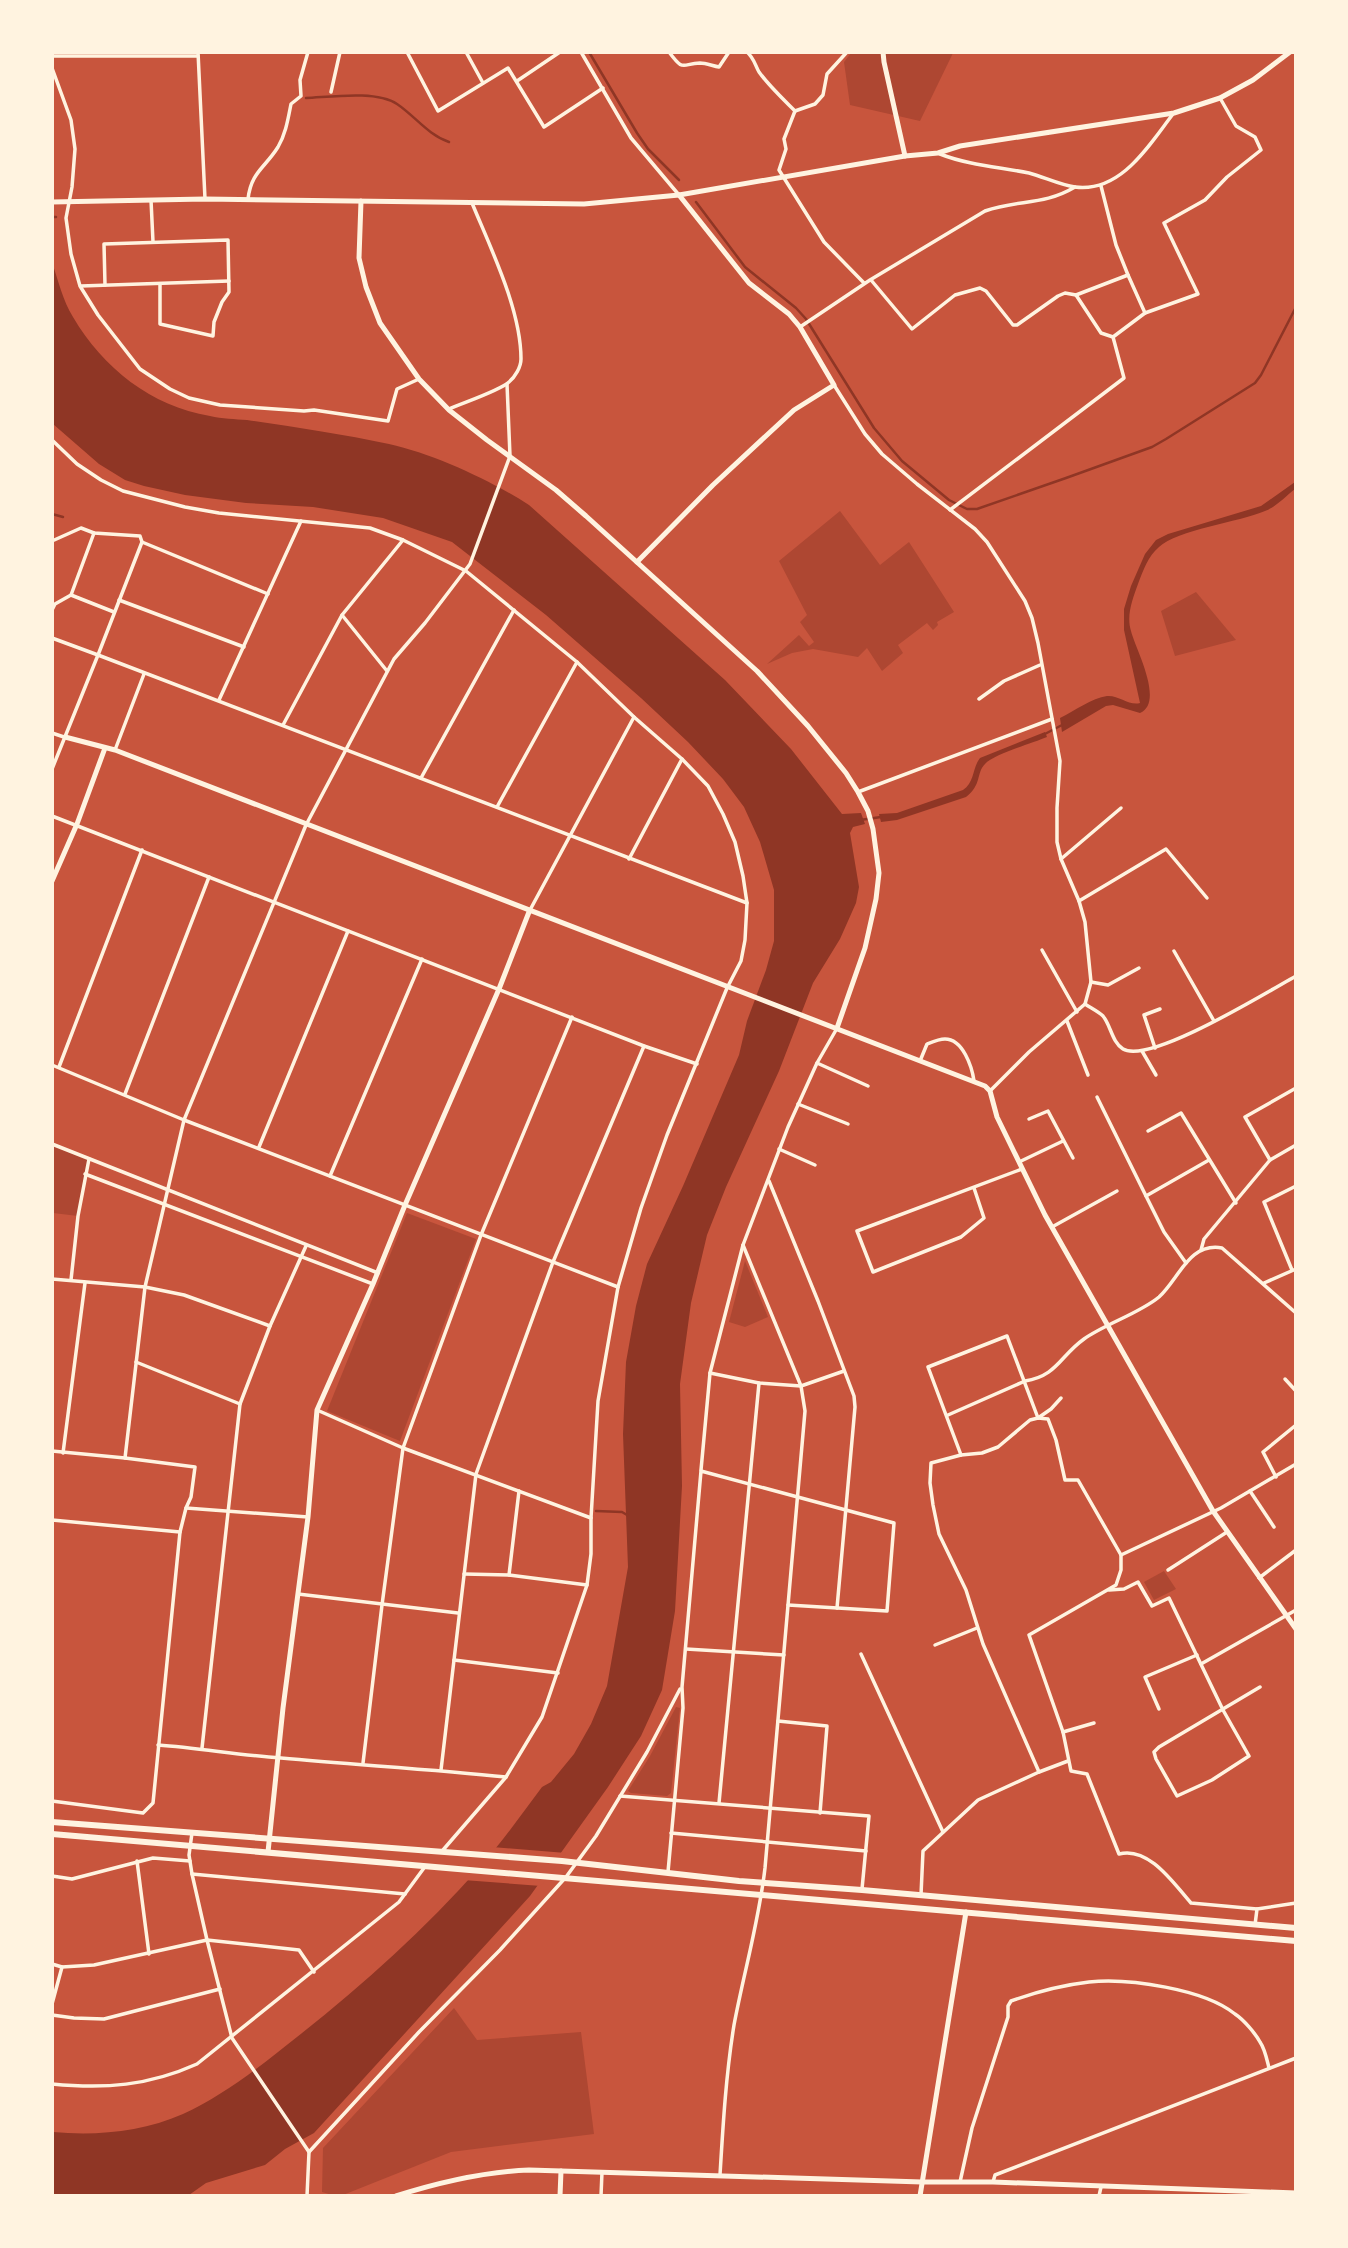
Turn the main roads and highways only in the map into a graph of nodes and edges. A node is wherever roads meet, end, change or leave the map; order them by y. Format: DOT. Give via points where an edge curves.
graph roads {
  1 [pos="52,1822"];
  2 [pos="52,1834"];
  3 [pos="1296,1928"];
  4 [pos="1296,1941"];
  1 -- 3 [label="highway" via="562,1861 764,1883"];
  2 -- 4 [label="highway"];
}
